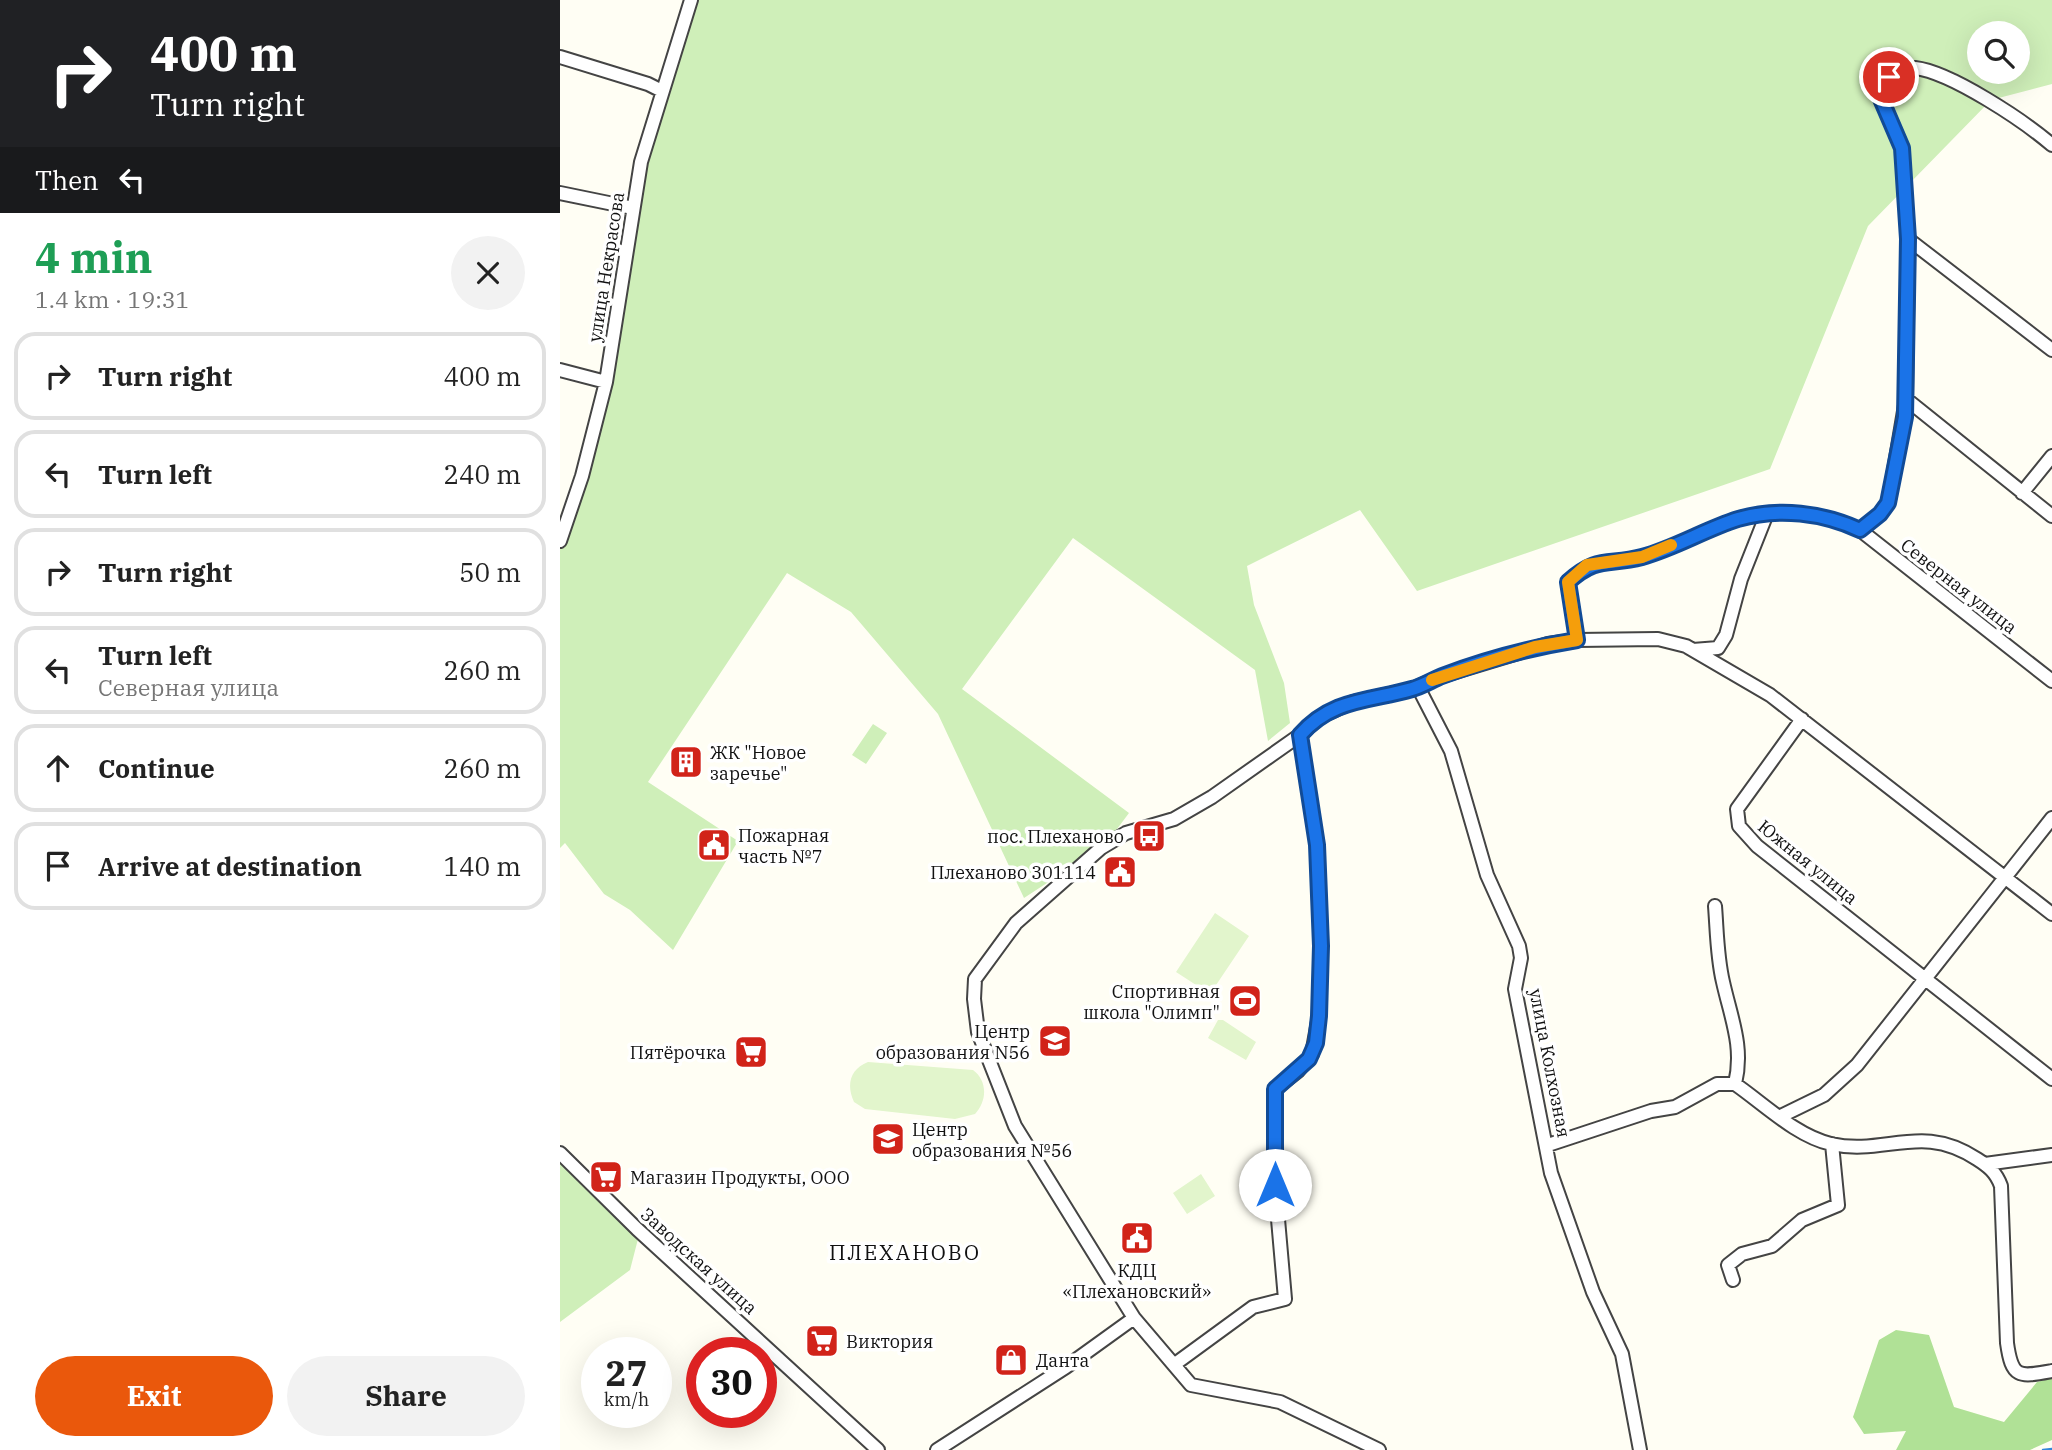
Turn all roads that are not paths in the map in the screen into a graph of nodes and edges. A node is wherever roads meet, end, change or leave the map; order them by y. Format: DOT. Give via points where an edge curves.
graph roads {
  1 [pos="691,0"];
  2 [pos="560,57"];
  3 [pos="662,91"];
  4 [pos="2052,145"];
  5 [pos="560,193"];
  6 [pos="633,208"];
  7 [pos="1908,239"];
  8 [pos="2052,351"];
  9 [pos="560,370"];
  10 [pos="607,382"];
  11 [pos="1906,399"];
  12 [pos="2052,456"];
  13 [pos="2022,493"];
  14 [pos="1766,516"];
  15 [pos="2052,516"];
  16 [pos="1860,530"];
  17 [pos="560,541"];
  18 [pos="1577,640"];
  19 [pos="1690,648"];
  20 [pos="2052,681"];
  21 [pos="1418,687"];
  22 [pos="1802,719"];
  23 [pos="1300,735"];
  24 [pos="2052,818"];
  25 [pos="2004,878"];
  26 [pos="1715,906"];
  27 [pos="2052,914"];
  28 [pos="1924,976"];
  29 [pos="2052,1079"];
  30 [pos="1735,1084"];
  31 [pos="1781,1116"];
  32 [pos="1832,1144"];
  33 [pos="1548,1145"];
  34 [pos="560,1153"];
  35 [pos="2052,1155"];
  36 [pos="1985,1164"];
  37 [pos="1733,1280"];
  38 [pos="1134,1318"];
  39 [pos="1175,1364"];
  40 [pos="2052,1371"];
  41 [pos="878,1450"];
  42 [pos="937,1450"];
  43 [pos="1379,1450"];
  44 [pos="1640,1450"];
  1 -- 3 [label="street, улица Некрасова"];
  2 -- 3 [label="street"];
  3 -- 6 [label="street, улица Некрасова"];
  4 -- 7 [label="street" via="2020,118 1935,73 1911,68 1889,77 1881,99 1902,148"];
  5 -- 6 [label="street"];
  6 -- 10 [label="street, улица Некрасова"];
  7 -- 8 [label="street"];
  7 -- 11 [label="street"];
  9 -- 10 [label="street"];
  10 -- 17 [label="street, улица Некрасова"];
  11 -- 13 [label="street"];
  11 -- 16 [label="street" via="1889,500"];
  12 -- 13 [label="street"];
  13 -- 15 [label="street"];
  14 -- 16 [label="street, Северная улица" via="1819,515"];
  14 -- 18 [label="street, Северная улица" via="1740,519 1642,557 1587,565 1568,582"];
  14 -- 19 [label="street" via="1741,579 1726,635 1718,648"];
  16 -- 20 [label="street, Северная улица"];
  18 -- 19 [label="street" via="1658,639"];
  18 -- 21 [label="street" via="1535,647"];
  19 -- 22 [label="street"];
  21 -- 23 [label="street" via="1353,702 1320,717"];
  21 -- 33 [label="street, улица Колхозная" via="1451,751 1478,850 1519,946 1516,989"];
  22 -- 25 [label="street"];
  22 -- 28 [label="street, Южная улица" via="1737,809 1739,826 1757,846"];
  23 -- 38 [label="street" via="1174,819 1126,833 1105,845 1016,923 975,979 978,1032 1015,1126"];
  23 -- 39 [label="street" via="1317,845 1320,989 1314,1050 1298,1071 1275,1089 1275,1185 1284,1299 1253,1307"];
  24 -- 25 [label="street"];
  25 -- 27 [label="street"];
  25 -- 28 [label="street"];
  26 -- 30 [label="street" via="1722,978 1738,1041"];
  28 -- 29 [label="street, Южная улица"];
  28 -- 31 [label="street" via="1846,1076 1824,1095"];
  30 -- 31 [label="street"];
  30 -- 33 [label="street" via="1719,1083 1675,1107"];
  31 -- 32 [label="street"];
  32 -- 36 [label="street" via="1940,1141"];
  32 -- 37 [label="street" via="1838,1205 1802,1220 1772,1246 1734,1258 1728,1265"];
  33 -- 44 [label="street, улица Колхозная" via="1558,1199 1622,1354"];
  34 -- 41 [label="street, Заводская улица"];
  35 -- 36 [label="street"];
  36 -- 40 [label="street" via="1998,1177 2003,1195 2007,1343 2013,1369 2025,1376"];
  38 -- 39 [label="street"];
  38 -- 42 [label="street"];
  39 -- 43 [label="street" via="1191,1385 1280,1402"];
}
